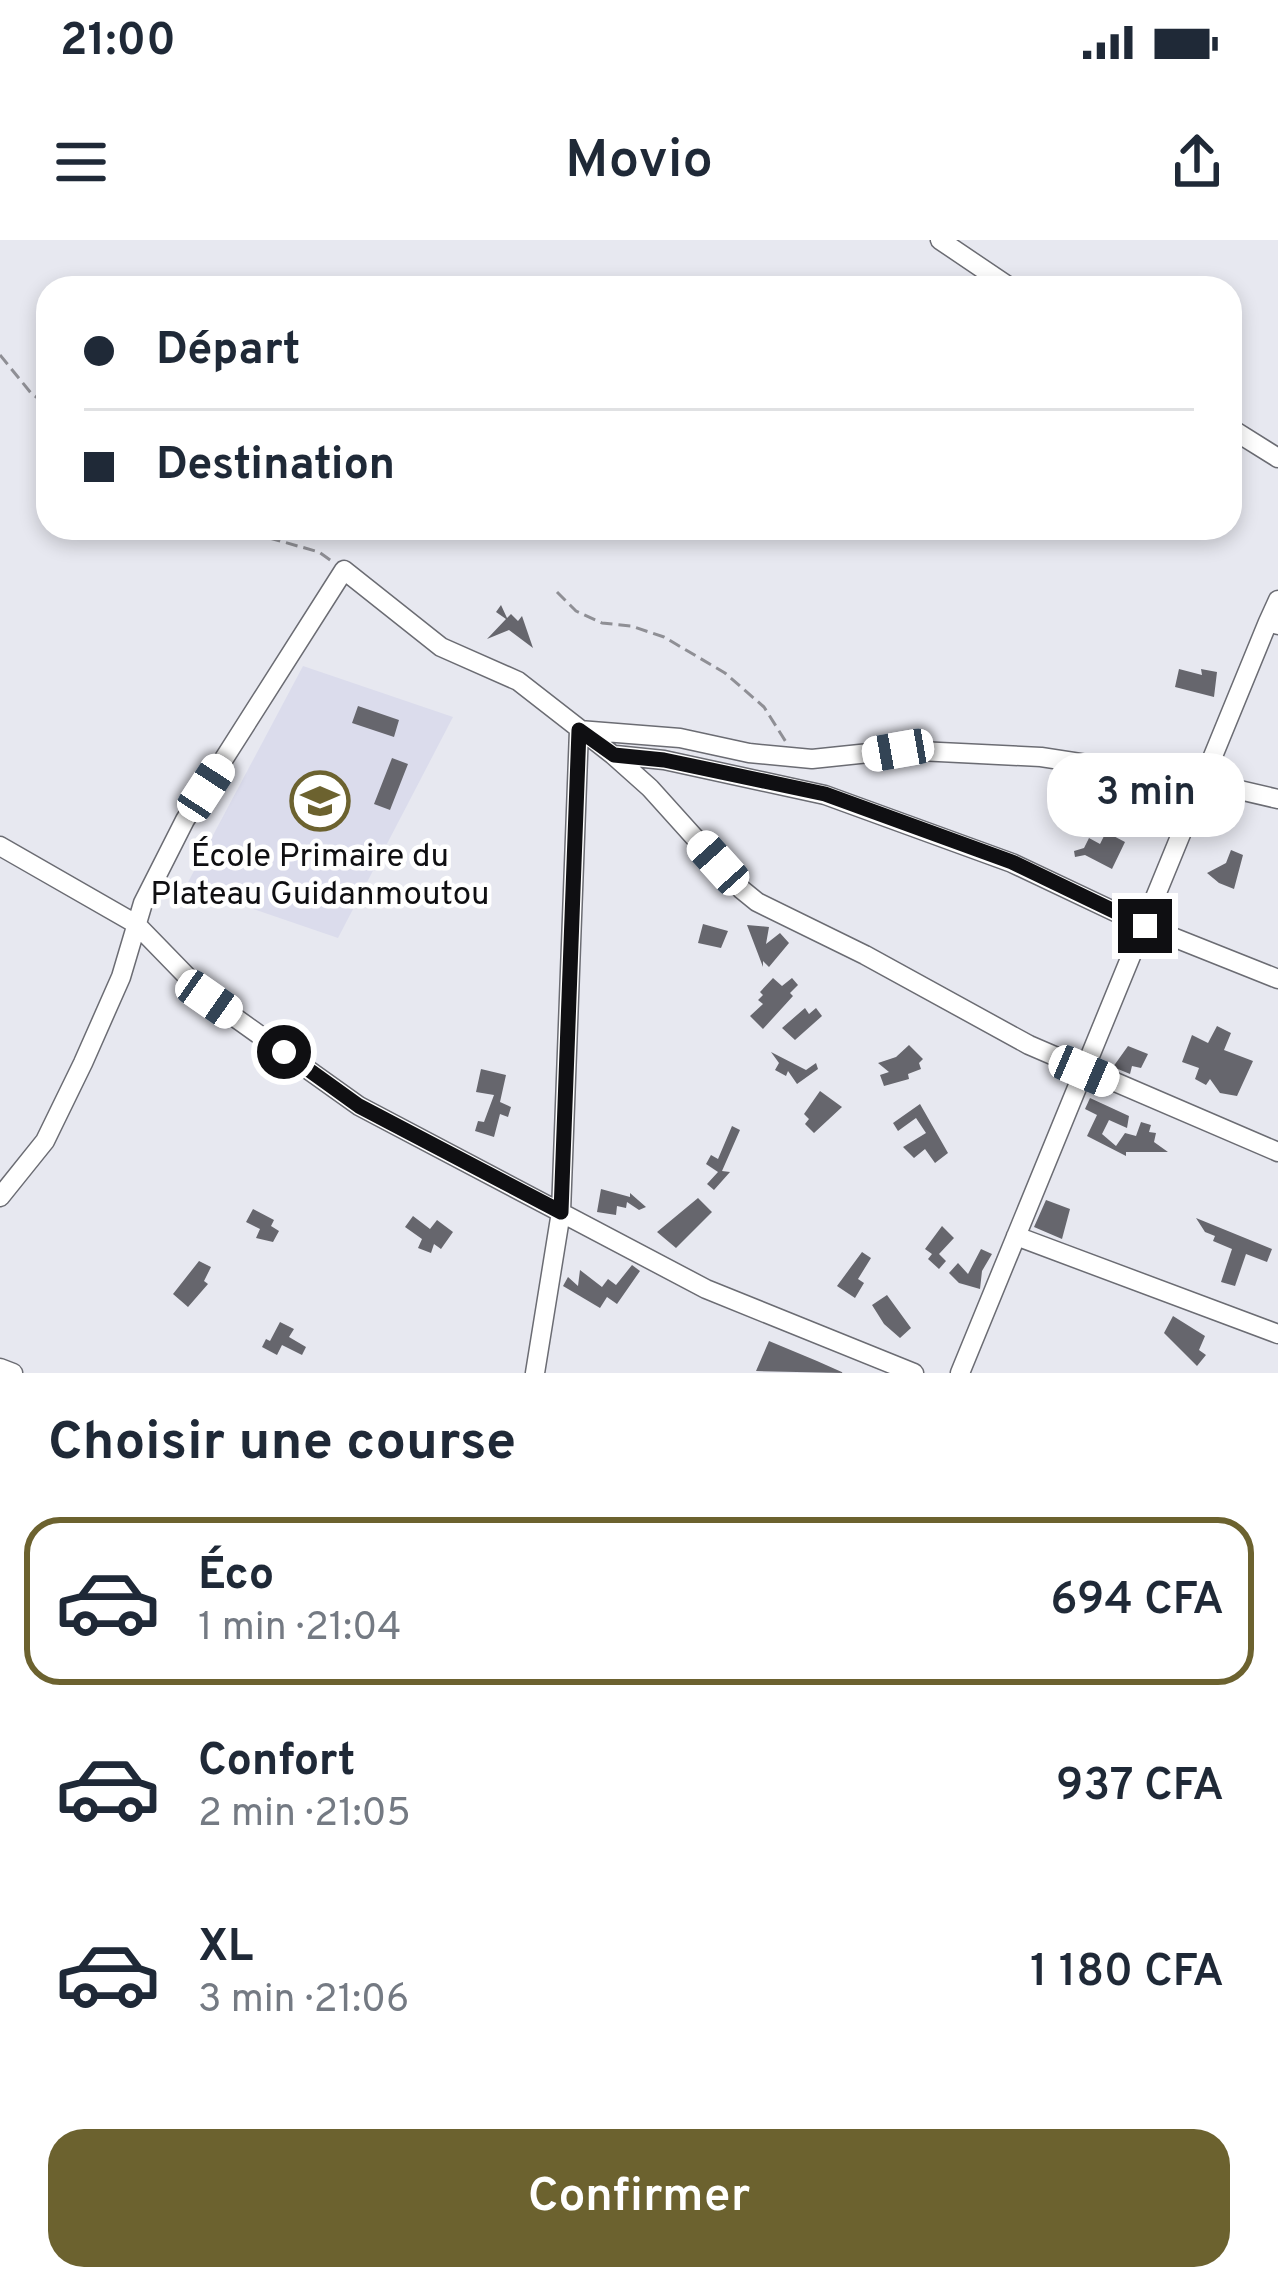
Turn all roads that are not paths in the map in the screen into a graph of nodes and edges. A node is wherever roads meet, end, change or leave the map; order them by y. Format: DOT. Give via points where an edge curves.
graph roads {
  1 [pos="940,240"];
  2 [pos="992,276"];
  3 [pos="1242,436"];
  4 [pos="1278,458"];
  5 [pos="1278,600"];
  6 [pos="1273,624"];
  7 [pos="579,730"];
  8 [pos="614,755"];
  9 [pos="1204,782"];
  10 [pos="1278,799"];
  11 [pos="0,846"];
  12 [pos="136,923"];
  13 [pos="1145,926"];
  14 [pos="1278,979"];
  15 [pos="1084,1071"];
  16 [pos="1278,1152"];
  17 [pos="0,1197"];
  18 [pos="561,1212"];
  19 [pos="1016,1236"];
  20 [pos="1278,1334"];
  21 [pos="0,1368"];
  22 [pos="13,1373"];
  23 [pos="535,1373"];
  24 [pos="914,1373"];
  25 [pos="960,1373"];
  1 -- 2 [label="street"];
  3 -- 4 [label="street"];
  5 -- 6 [label="street"];
  6 -- 9 [label="street"];
  7 -- 8 [label="street"];
  7 -- 9 [label="street" via="812,759 898,750 990,753"];
  7 -- 12 [label="street" via="518,681 441,647 344,570 185,820"];
  7 -- 18 [label="street"];
  8 -- 13 [label="street" via="825,794 1012,862"];
  8 -- 15 [label="street" via="757,902"];
  9 -- 10 [label="street"];
  9 -- 13 [label="street"];
  11 -- 12 [label="street"];
  12 -- 17 [label="street" via="121,977 45,1141"];
  12 -- 18 [label="street" via="209,999 359,1106"];
  13 -- 14 [label="street"];
  13 -- 15 [label="street"];
  15 -- 16 [label="street"];
  15 -- 19 [label="street"];
  18 -- 23 [label="street"];
  18 -- 24 [label="street" via="706,1289"];
  19 -- 20 [label="street"];
  19 -- 25 [label="street"];
  21 -- 22 [label="street"];
}
